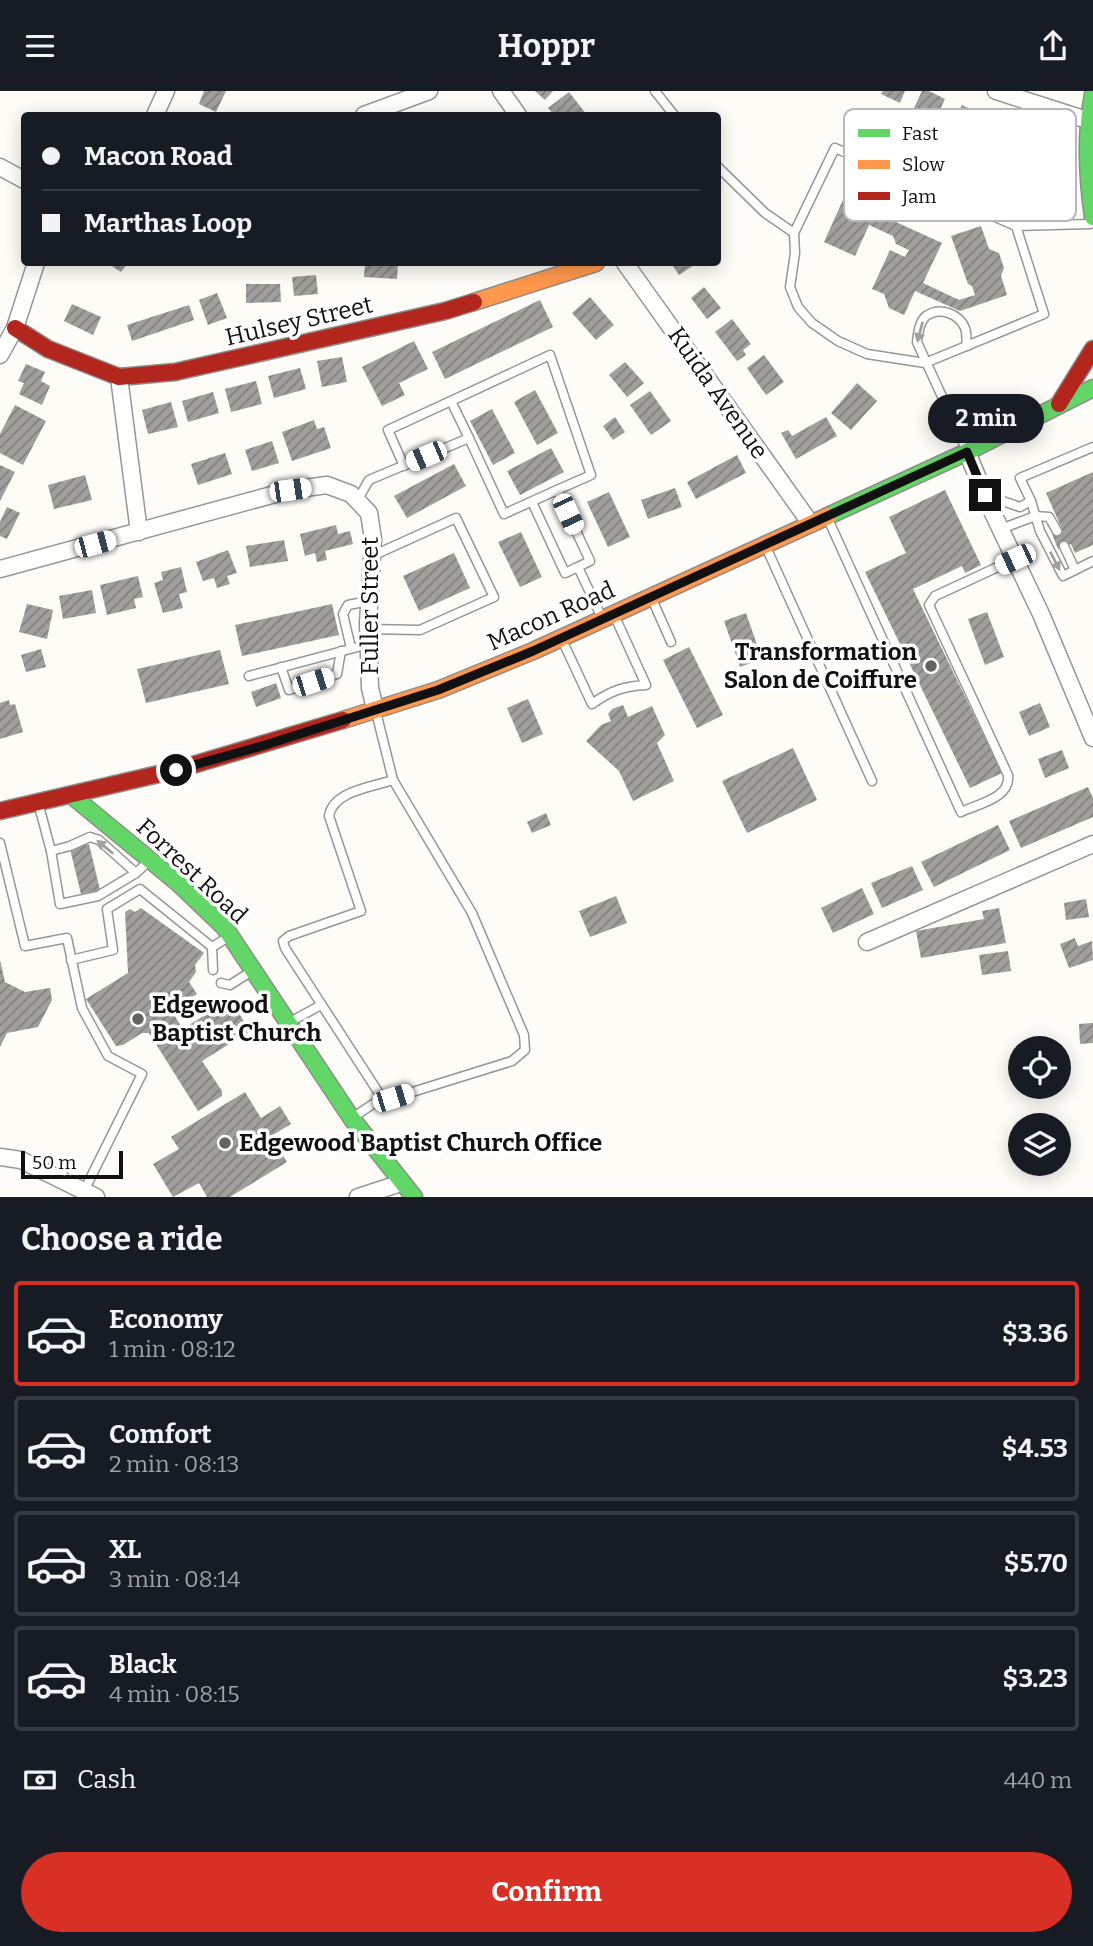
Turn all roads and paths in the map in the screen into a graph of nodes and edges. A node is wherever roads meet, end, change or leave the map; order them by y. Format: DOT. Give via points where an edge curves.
graph roads {
  1 [pos="166,91"];
  2 [pos="429,91"];
  3 [pos="501,91"];
  4 [pos="656,91"];
  5 [pos="996,91"];
  6 [pos="1093,94"];
  7 [pos="1052,109"];
  8 [pos="156,112"];
  9 [pos="372,112"];
  10 [pos="516,112"];
  11 [pos="672,112"];
  12 [pos="1090,121"];
  13 [pos="844,152"];
  14 [pos="0,167"];
  15 [pos="721,170"];
  16 [pos="21,178"];
  17 [pos="1093,217"];
  18 [pos="1004,221"];
  19 [pos="1093,224"];
  20 [pos="1016,226"];
  21 [pos="794,233"];
  22 [pos="35,266"];
  23 [pos="587,266"];
  24 [pos="627,266"];
  25 [pos="15,328"];
  26 [pos="967,346"];
  27 [pos="1093,349"];
  28 [pos="0,355"];
  29 [pos="925,363"];
  30 [pos="119,377"];
  31 [pos="1093,388"];
  32 [pos="451,401"];
  33 [pos="1058,406"];
  34 [pos="469,438"];
  35 [pos="1093,447"];
  36 [pos="967,452"];
  37 [pos="404,465"];
  38 [pos="558,490"];
  39 [pos="985,495"];
  40 [pos="358,501"];
  41 [pos="532,502"];
  42 [pos="1031,502"];
  43 [pos="827,516"];
  44 [pos="1035,516"];
  45 [pos="811,524"];
  46 [pos="1001,529"];
  47 [pos="1057,531"];
  48 [pos="139,532"];
  49 [pos="765,545"];
  50 [pos="1064,546"];
  51 [pos="372,556"];
  52 [pos="1015,559"];
  53 [pos="1093,561"];
  54 [pos="578,567"];
  55 [pos="0,569"];
  56 [pos="1075,570"];
  57 [pos="651,596"];
  58 [pos="369,601"];
  59 [pos="608,616"];
  60 [pos="368,636"];
  61 [pos="561,637"];
  62 [pos="671,642"];
  63 [pos="351,648"];
  64 [pos="341,651"];
  65 [pos="281,667"];
  66 [pos="249,675"];
  67 [pos="375,709"];
  68 [pos="1093,738"];
  69 [pos="393,780"];
  70 [pos="872,781"];
  71 [pos="71,795"];
  72 [pos="38,803"];
  73 [pos="0,811"];
  74 [pos="0,843"];
  75 [pos="1093,844"];
  76 [pos="51,851"];
  77 [pos="150,860"];
  78 [pos="136,873"];
  79 [pos="231,936"];
  80 [pos="867,942"];
  81 [pos="212,947"];
  82 [pos="71,960"];
  83 [pos="254,969"];
  84 [pos="213,970"];
  85 [pos="221,983"];
  86 [pos="321,1005"];
  87 [pos="288,1023"];
  88 [pos="382,1098"];
  89 [pos="352,1119"];
  90 [pos="0,1157"];
  91 [pos="401,1183"];
  92 [pos="90,1194"];
  93 [pos="358,1197"];
  94 [pos="414,1197"];
  1 -- 8 [label="street"];
  2 -- 9 [label="street"];
  3 -- 10 [label="street"];
  4 -- 11 [label="lane"];
  5 -- 7 [label="street"];
  6 -- 12 [label="main road"];
  12 -- 17 [label="main road" via="1086,168"];
  13 -- 21 [label="lane" via="835,148"];
  14 -- 16 [label="street"];
  15 -- 21 [label="lane" via="765,213"];
  18 -- 20 [label="lane"];
  19 -- 20 [label="lane"];
  20 -- 26 [label="lane" via="1044,314"];
  21 -- 29 [label="lane" via="790,287 798,307 812,323 867,354"];
  22 -- 25 [label="street"];
  23 -- 30 [label="main road, Hulsey Street" via="445,311 175,372"];
  24 -- 45 [label="street, Kuida Avenue"];
  25 -- 28 [label="street"];
  25 -- 30 [label="main road, Hulsey Street" via="48,349"];
  26 -- 29 [label="lane"];
  26 -- 29 [label="lane, one-way" via="957,316 941,311 926,316 918,328 917,342"];
  27 -- 33 [label="main road"];
  29 -- 36 [label="lane"];
  30 -- 48 [label="street"];
  31 -- 33 [label="main road, Macon Road"];
  32 -- 34 [label="lane"];
  32 -- 37 [label="lane" via="388,430"];
  32 -- 38 [label="lane" via="550,355 591,475"];
  33 -- 36 [label="main road, Macon Road"];
  34 -- 37 [label="lane"];
  34 -- 41 [label="lane" via="504,514"];
  35 -- 42 [label="lane" via="1020,478"];
  36 -- 39 [label="street"];
  36 -- 43 [label="main road, Macon Road"];
  37 -- 40 [label="lane" via="365,483"];
  38 -- 41 [label="lane"];
  38 -- 54 [label="lane" via="590,561"];
  39 -- 42 [label="lane" via="1020,507"];
  39 -- 46 [label="street"];
  40 -- 48 [label="street, Fuller Street" via="327,485 290,490"];
  40 -- 51 [label="street, Fuller Street" via="369,513"];
  41 -- 54 [label="lane" via="565,573"];
  42 -- 44 [label="lane"];
  43 -- 45 [label="main road, Macon Road"];
  43 -- 52 [label="lane" via="961,812 1004,792 1008,775 929,605 935,596"];
  44 -- 46 [label="lane"];
  44 -- 47 [label="lane" via="1049,517"];
  44 -- 56 [label="lane, one-way" via="1063,576"];
  45 -- 49 [label="main road, Macon Road"];
  46 -- 52 [label="street"];
  48 -- 55 [label="street, Fuller Street"];
  49 -- 57 [label="main road, Macon Road"];
  49 -- 70 [label="lane"];
  50 -- 56 [label="lane"];
  51 -- 58 [label="street, Fuller Street"];
  51 -- 60 [label="lane" via="456,518 494,597 420,630"];
  52 -- 68 [label="street"];
  53 -- 56 [label="lane"];
  54 -- 59 [label="lane"];
  57 -- 59 [label="main road, Macon Road"];
  57 -- 62 [label="lane"];
  58 -- 60 [label="street, Fuller Street"];
  58 -- 63 [label="lane" via="348,605 343,614"];
  59 -- 61 [label="main road, Macon Road"];
  59 -- 61 [label="lane" via="646,685 610,691 592,704"];
  60 -- 63 [label="lane"];
  60 -- 67 [label="street, Fuller Street"];
  61 -- 67 [label="main road, Macon Road" via="438,690"];
  63 -- 64 [label="lane"];
  64 -- 65 [label="lane"];
  64 -- 65 [label="lane" via="337,674 289,690"];
  65 -- 66 [label="lane"];
  67 -- 69 [label="lane"];
  67 -- 71 [label="main road, Macon Road" via="262,746"];
  69 -- 86 [label="lane" via="339,798 331,806 329,816 361,911 284,941"];
  69 -- 88 [label="lane" via="472,913 524,1035 525,1050 512,1061"];
  71 -- 72 [label="main road, Macon Road"];
  71 -- 77 [label="main road, Forrest Road"];
  72 -- 73 [label="main road, Macon Road"];
  72 -- 76 [label="lane"];
  74 -- 82 [label="lane" via="25,946 67,938"];
  75 -- 80 [label="street"];
  78 -- 76 [label="lane, one-way" via="90,837"];
  76 -- 78 [label="lane" via="60,904 98,896"];
  77 -- 78 [label="lane"];
  77 -- 79 [label="main road, Forrest Road"];
  79 -- 81 [label="lane"];
  79 -- 83 [label="main road, Forrest Road"];
  81 -- 82 [label="lane" via="140,889 107,909 113,950"];
  81 -- 84 [label="lane"];
  82 -- 92 [label="lane" via="82,1007 108,1056 142,1074"];
  83 -- 85 [label="lane" via="230,985"];
  83 -- 87 [label="main road, Forrest Road"];
  86 -- 87 [label="lane"];
  86 -- 88 [label="lane"];
  87 -- 89 [label="main road, Forrest Road"];
  88 -- 89 [label="lane"];
  89 -- 91 [label="main road, Forrest Road"];
  90 -- 92 [label="street" via="20,1160"];
  91 -- 93 [label="street"];
  91 -- 94 [label="main road, Forrest Road"];
}
